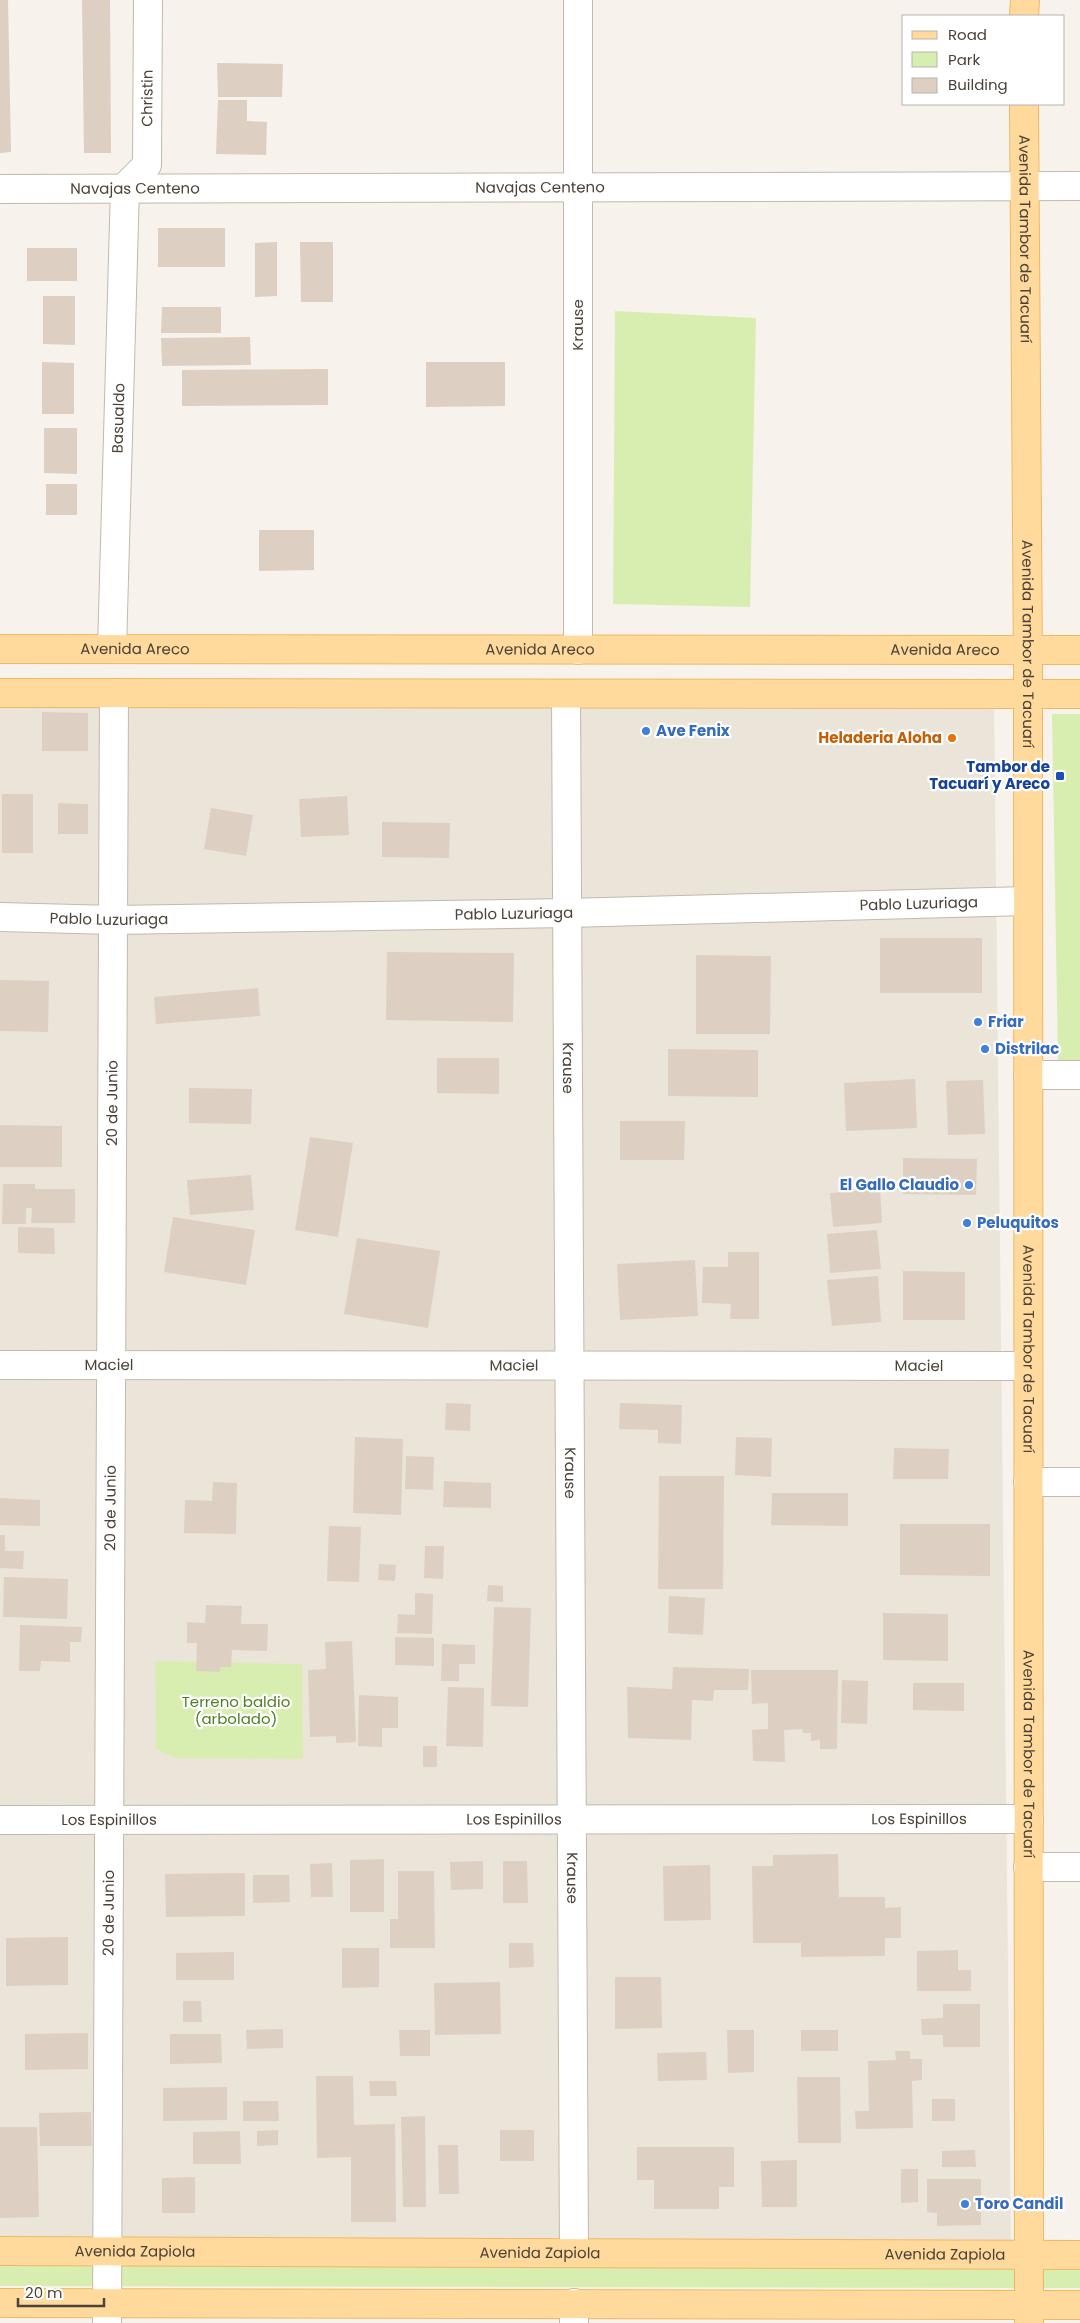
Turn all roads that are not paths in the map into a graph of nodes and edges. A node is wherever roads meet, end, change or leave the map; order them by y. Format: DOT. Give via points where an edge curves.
graph roads {
  1 [pos="148,0"];
  2 [pos="578,0"];
  3 [pos="1024,0"];
  4 [pos="1024,15"];
  5 [pos="1024,105"];
  6 [pos="578,186"];
  7 [pos="1024,186"];
  8 [pos="1080,186"];
  9 [pos="124,187"];
  10 [pos="0,189"];
  11 [pos="0,649"];
  12 [pos="112,649"];
  13 [pos="578,650"];
  14 [pos="1080,650"];
  15 [pos="1028,651"];
  16 [pos="0,693"];
  17 [pos="114,693"];
  18 [pos="566,694"];
  19 [pos="1028,694"];
  20 [pos="1080,694"];
  21 [pos="1028,901"];
  22 [pos="567,913"];
  23 [pos="0,917"];
  24 [pos="113,920"];
  25 [pos="1028,1075"];
  26 [pos="1080,1075"];
  27 [pos="0,1365"];
  28 [pos="111,1365"];
  29 [pos="570,1366"];
  30 [pos="1028,1366"];
  31 [pos="1028,1482"];
  32 [pos="1080,1482"];
  33 [pos="572,1819"];
  34 [pos="1029,1819"];
  35 [pos="0,1820"];
  36 [pos="109,1820"];
  37 [pos="1028,1867"];
  38 [pos="1080,1867"];
  39 [pos="0,2251"];
  40 [pos="107,2252"];
  41 [pos="574,2252"];
  42 [pos="1029,2255"];
  43 [pos="1080,2255"];
  44 [pos="0,2303"];
  45 [pos="1080,2305"];
  46 [pos="107,2313"];
  47 [pos="574,2313"];
  48 [pos="1029,2314"];
  1 -- 9 [label="street, Christin" via="147,165"];
  2 -- 6 [label="street, Krause"];
  3 -- 4 [label="main road"];
  5 -- 7 [label="main road, Avenida Tambor de Tacuarí"];
  6 -- 7 [label="street, Navajas Centeno"];
  6 -- 9 [label="street, Navajas Centeno"];
  6 -- 13 [label="street, Krause"];
  7 -- 8 [label="street, Navajas Centeno"];
  7 -- 15 [label="main road, Avenida Tambor de Tacuarí"];
  9 -- 10 [label="street, Navajas Centeno"];
  9 -- 12 [label="street, Basualdo"];
  11 -- 12 [label="main road, Avenida Areco"];
  12 -- 13 [label="main road, Avenida Areco"];
  13 -- 15 [label="main road, Avenida Areco"];
  14 -- 15 [label="main road, Avenida Areco"];
  15 -- 19 [label="main road, Avenida Tambor de Tacuarí"];
  16 -- 17 [label="main road"];
  17 -- 18 [label="main road"];
  17 -- 24 [label="street, 20 de Junio"];
  18 -- 19 [label="main road"];
  18 -- 22 [label="street, Krause"];
  19 -- 20 [label="main road"];
  19 -- 21 [label="main road, Avenida Tambor de Tacuarí"];
  21 -- 22 [label="street, Pablo Luzuriaga"];
  21 -- 25 [label="main road, Avenida Tambor de Tacuarí"];
  22 -- 24 [label="street, Pablo Luzuriaga"];
  22 -- 29 [label="street, Krause"];
  23 -- 24 [label="street, Pablo Luzuriaga"];
  24 -- 28 [label="street, 20 de Junio"];
  25 -- 26 [label="street"];
  25 -- 30 [label="main road, Avenida Tambor de Tacuarí"];
  27 -- 28 [label="street, Maciel"];
  28 -- 29 [label="street, Maciel"];
  28 -- 36 [label="street, 20 de Junio"];
  29 -- 30 [label="street, Maciel"];
  29 -- 33 [label="street, Krause"];
  30 -- 31 [label="main road, Avenida Tambor de Tacuarí"];
  31 -- 32 [label="street"];
  31 -- 34 [label="main road, Avenida Tambor de Tacuarí"];
  33 -- 34 [label="street, Los Espinillos"];
  33 -- 36 [label="street, Los Espinillos"];
  33 -- 41 [label="street, Krause"];
  34 -- 37 [label="main road, Avenida Tambor de Tacuarí"];
  35 -- 36 [label="street, Los Espinillos"];
  36 -- 40 [label="street, 20 de Junio"];
  37 -- 38 [label="street"];
  37 -- 42 [label="main road, Avenida Tambor de Tacuarí"];
  39 -- 40 [label="main road, Avenida Zapiola"];
  40 -- 41 [label="main road, Avenida Zapiola"];
  40 -- 46 [label="street, 20 de Junio"];
  41 -- 42 [label="main road, Avenida Zapiola"];
  42 -- 43 [label="main road, Avenida Zapiola"];
  42 -- 48 [label="main road, Avenida Tambor de Tacuarí"];
  44 -- 46 [label="main road"];
  45 -- 48 [label="main road"];
  46 -- 47 [label="main road"];
  47 -- 48 [label="main road"];
}
